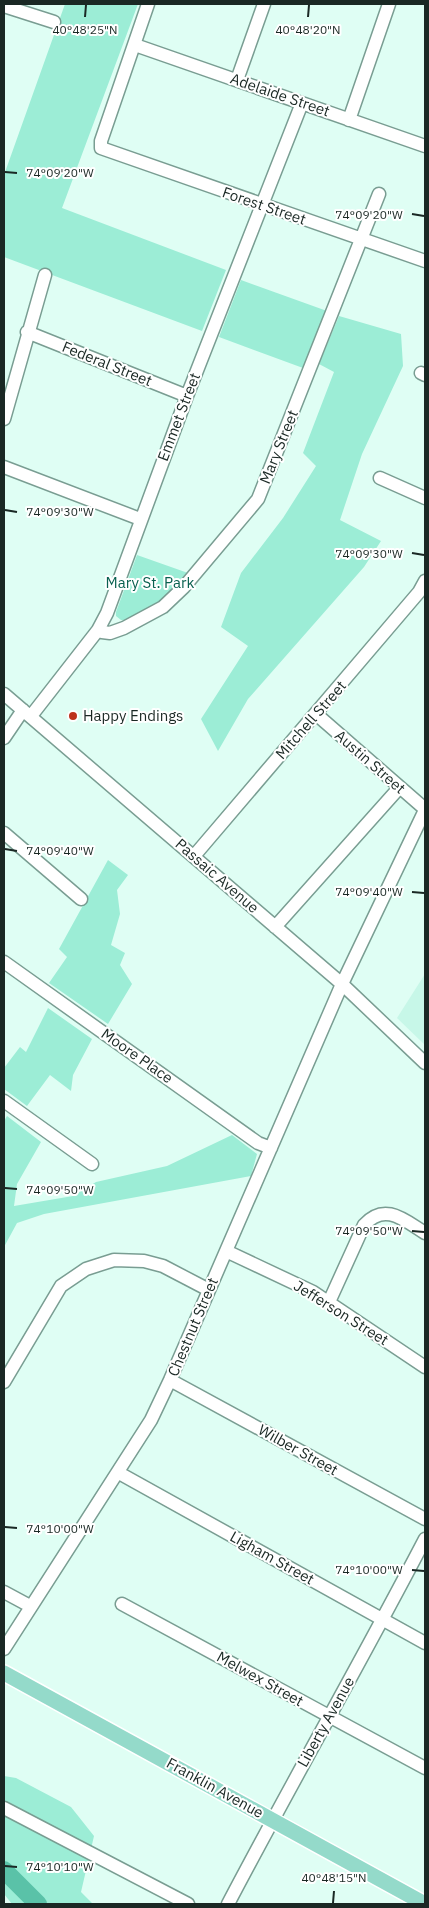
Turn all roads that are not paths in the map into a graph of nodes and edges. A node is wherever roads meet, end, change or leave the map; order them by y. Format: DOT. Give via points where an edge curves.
graph roads {
  1 [pos="148,4"];
  2 [pos="264,4"];
  3 [pos="390,4"];
  4 [pos="4,6"];
  5 [pos="54,22"];
  6 [pos="135,45"];
  7 [pos="237,80"];
  8 [pos="302,103"];
  9 [pos="349,120"];
  10 [pos="425,146"];
  11 [pos="379,194"];
  12 [pos="262,205"];
  13 [pos="362,239"];
  14 [pos="425,261"];
  15 [pos="45,274"];
  16 [pos="27,332"];
  17 [pos="187,396"];
  18 [pos="4,419"];
  19 [pos="4,467"];
  20 [pos="380,478"];
  21 [pos="425,498"];
  22 [pos="140,519"];
  23 [pos="425,581"];
  24 [pos="98,630"];
  25 [pos="4,694"];
  26 [pos="27,713"];
  27 [pos="316,714"];
  28 [pos="4,738"];
  29 [pos="399,788"];
  30 [pos="425,809"];
  31 [pos="4,833"];
  32 [pos="194,856"];
  33 [pos="81,899"];
  34 [pos="275,927"];
  35 [pos="4,962"];
  36 [pos="342,984"];
  37 [pos="425,1063"];
  38 [pos="4,1101"];
  39 [pos="271,1148"];
  40 [pos="92,1164"];
  41 [pos="425,1233"];
  42 [pos="226,1251"];
  43 [pos="209,1290"];
  44 [pos="328,1302"];
  45 [pos="425,1367"];
  46 [pos="170,1380"];
  47 [pos="4,1382"];
  48 [pos="119,1473"];
  49 [pos="425,1520"];
  50 [pos="425,1539"];
  51 [pos="4,1592"];
  52 [pos="122,1604"];
  53 [pos="30,1606"];
  54 [pos="383,1620"];
  55 [pos="425,1643"];
  56 [pos="4,1649"];
  57 [pos="4,1673"];
  58 [pos="328,1717"];
  59 [pos="425,1768"];
  60 [pos="4,1808"];
  61 [pos="272,1819"];
  62 [pos="188,1904"];
  63 [pos="228,1904"];
  64 [pos="425,1904"];
  1 -- 6 [label="street"];
  2 -- 7 [label="street"];
  3 -- 9 [label="street"];
  4 -- 5 [label="street"];
  6 -- 7 [label="street, Adelaide Street"];
  6 -- 12 [label="street, Forest Street" via="101,148"];
  7 -- 8 [label="street, Adelaide Street"];
  8 -- 9 [label="street, Adelaide Street"];
  8 -- 12 [label="street, Emmet Street"];
  9 -- 10 [label="street, Adelaide Street"];
  11 -- 13 [label="street, Mary Street"];
  12 -- 13 [label="street, Forest Street"];
  12 -- 17 [label="street, Emmet Street"];
  13 -- 14 [label="street, Forest Street"];
  13 -- 24 [label="street, Mary Street" via="258,499 184,587 163,607 110,633"];
  15 -- 16 [label="street"];
  16 -- 17 [label="street, Federal Street"];
  16 -- 18 [label="street"];
  17 -- 22 [label="street, Emmet Street"];
  19 -- 22 [label="street"];
  20 -- 21 [label="street"];
  22 -- 24 [label="street, Emmet Street" via="111,604"];
  23 -- 27 [label="street, Mitchell Street"];
  24 -- 26 [label="street, Emmet Street"];
  25 -- 26 [label="street, Passaic Avenue"];
  26 -- 28 [label="street, Emmet Street"];
  26 -- 32 [label="street, Passaic Avenue"];
  27 -- 29 [label="street, Austin Street"];
  27 -- 32 [label="street, Mitchell Street"];
  29 -- 30 [label="street, Austin Street"];
  29 -- 34 [label="street"];
  30 -- 36 [label="street, Chestnut Street"];
  31 -- 33 [label="street"];
  32 -- 34 [label="street, Passaic Avenue"];
  34 -- 36 [label="street, Passaic Avenue"];
  35 -- 39 [label="street, Moore Place" via="258,1142"];
  36 -- 37 [label="street, Passaic Avenue"];
  36 -- 39 [label="street, Chestnut Street"];
  38 -- 40 [label="street"];
  39 -- 42 [label="street, Chestnut Street"];
  41 -- 44 [label="street" via="393,1214 370,1219 364,1225"];
  42 -- 43 [label="street, Chestnut Street"];
  42 -- 44 [label="street, Jefferson Street"];
  43 -- 46 [label="street, Chestnut Street"];
  43 -- 47 [label="street" via="162,1266 144,1261 114,1260 86,1269 61,1286"];
  44 -- 45 [label="street, Jefferson Street"];
  46 -- 48 [label="street, Chestnut Street" via="151,1420"];
  46 -- 49 [label="street, Wilber Street"];
  48 -- 53 [label="street, Chestnut Street"];
  48 -- 54 [label="street, Ligham Street"];
  50 -- 54 [label="street, Liberty Avenue"];
  51 -- 53 [label="street"];
  52 -- 58 [label="street, Melwex Street"];
  53 -- 56 [label="street, Chestnut Street"];
  54 -- 55 [label="street, Ligham Street"];
  54 -- 58 [label="street, Liberty Avenue"];
  57 -- 61 [label="main road, Franklin Avenue"];
  58 -- 59 [label="street, Melwex Street"];
  58 -- 61 [label="street, Liberty Avenue"];
  60 -- 62 [label="street"];
  61 -- 63 [label="street, Liberty Avenue"];
  61 -- 64 [label="main road, Franklin Avenue"];
}
